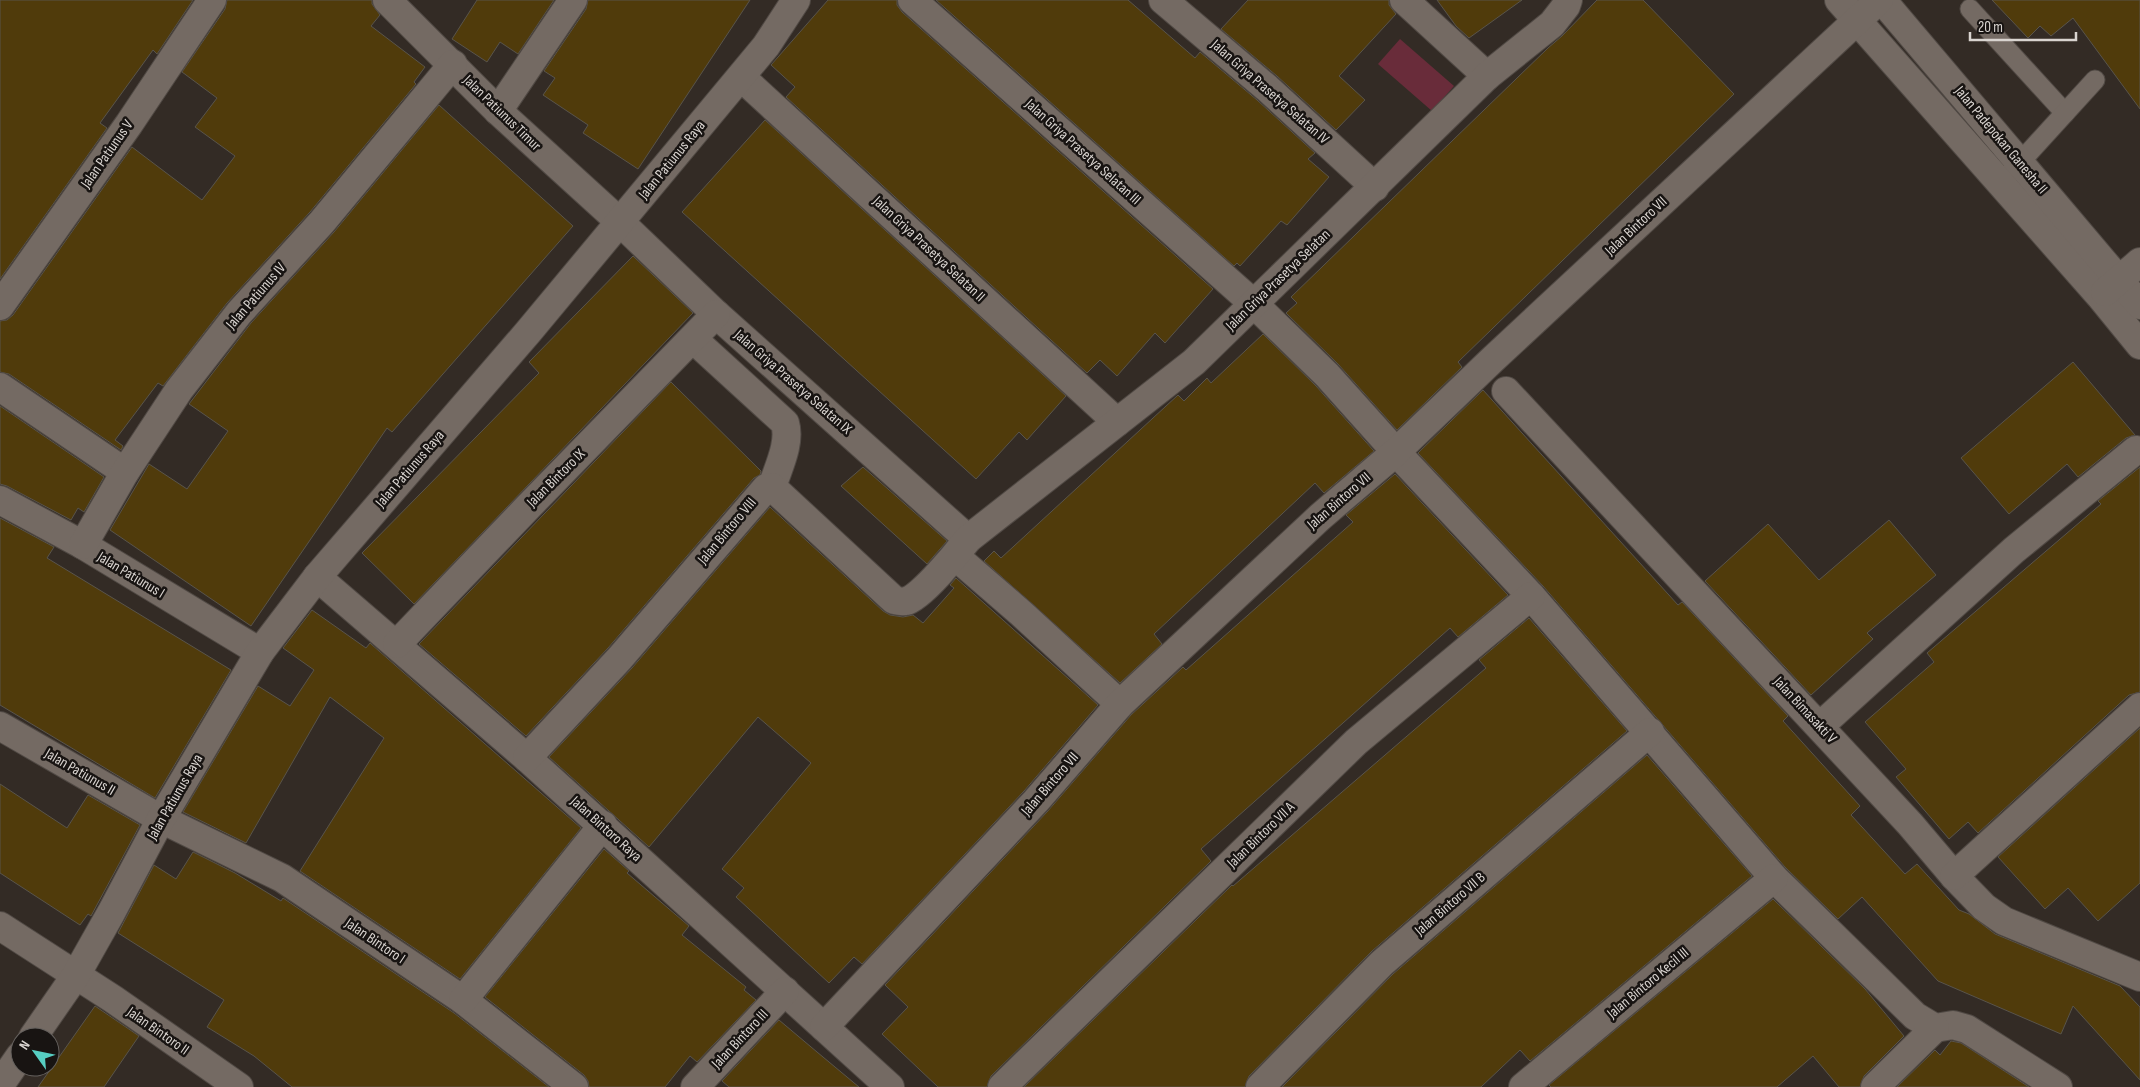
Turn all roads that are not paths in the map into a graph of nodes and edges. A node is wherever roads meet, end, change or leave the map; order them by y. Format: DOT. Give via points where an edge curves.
graph roads {
  1 [pos="212,0"];
  2 [pos="387,0"];
  3 [pos="573,0"];
  4 [pos="796,0"];
  5 [pos="912,0"];
  6 [pos="1163,0"];
  7 [pos="1404,0"];
  8 [pos="1568,0"];
  9 [pos="1839,0"];
  10 [pos="1880,0"];
  11 [pos="1970,9"];
  12 [pos="1858,20"];
  13 [pos="453,64"];
  14 [pos="1487,76"];
  15 [pos="741,77"];
  16 [pos="2095,80"];
  17 [pos="498,111"];
  18 [pos="2065,114"];
  19 [pos="2020,163"];
  20 [pos="2000,182"];
  21 [pos="1374,186"];
  22 [pos="621,223"];
  23 [pos="2140,262"];
  24 [pos="2110,288"];
  25 [pos="1254,304"];
  26 [pos="2140,305"];
  27 [pos="0,306"];
  28 [pos="716,314"];
  29 [pos="693,339"];
  30 [pos="2140,345"];
  31 [pos="0,387"];
  32 [pos="1506,391"];
  33 [pos="1117,422"];
  34 [pos="2136,450"];
  35 [pos="1396,452"];
  36 [pos="125,472"];
  37 [pos="772,487"];
  38 [pos="0,500"];
  39 [pos="83,546"];
  40 [pos="961,548"];
  41 [pos="317,576"];
  42 [pos="1531,596"];
  43 [pos="398,644"];
  44 [pos="260,652"];
  45 [pos="1120,704"];
  46 [pos="2140,707"];
  47 [pos="0,726"];
  48 [pos="1820,726"];
  49 [pos="1650,732"];
  50 [pos="528,758"];
  51 [pos="161,819"];
  52 [pos="602,825"];
  53 [pos="1954,876"];
  54 [pos="1774,878"];
  55 [pos="0,926"];
  56 [pos="76,975"];
  57 [pos="2140,977"];
  58 [pos="785,991"];
  59 [pos="463,1000"];
  60 [pos="40,1027"];
  61 [pos="824,1027"];
  62 [pos="1935,1028"];
  63 [pos="10,1070"];
  64 [pos="1530,1084"];
  65 [pos="0,1085"];
  66 [pos="239,1087"];
  67 [pos="574,1087"];
  68 [pos="695,1087"];
  69 [pos="890,1087"];
  70 [pos="1002,1087"];
  71 [pos="1260,1087"];
  72 [pos="1875,1087"];
  73 [pos="2058,1087"];
  1 -- 27 [label="street, Jalan Patiunus V"];
  2 -- 13 [label="street, Jalan Patiunus Timur"];
  3 -- 17 [label="street"];
  4 -- 15 [label="street, Jalan Patiunus Raya"];
  5 -- 25 [label="street, Jalan Griya Prasetya Selatan III"];
  6 -- 21 [label="street, Jalan Griya Prasetya Selatan IV" via="1267,88"];
  7 -- 14 [label="street"];
  8 -- 14 [label="street, Jalan Griya Prasetya Selatan" via="1552,24"];
  9 -- 12 [label="street"];
  10 -- 12 [label="street, Jalan Bintoro VII"];
  10 -- 19 [label="street, Jalan Padepokan Ganesha II"];
  11 -- 18 [label="lane"];
  12 -- 20 [label="street, Jalan Padepokan Ganesha II"];
  12 -- 35 [label="street, Jalan Bintoro VII"];
  13 -- 17 [label="street, Jalan Patiunus Timur"];
  13 -- 36 [label="street, Jalan Patiunus IV" via="322,222 239,313 178,390"];
  14 -- 21 [label="street, Jalan Griya Prasetya Selatan"];
  15 -- 22 [label="street, Jalan Patiunus Raya"];
  15 -- 33 [label="street, Jalan Griya Prasetya Selatan II"];
  16 -- 18 [label="lane"];
  17 -- 22 [label="street, Jalan Patiunus Timur"];
  18 -- 19 [label="lane"];
  19 -- 20 [label="lane"];
  19 -- 24 [label="street, Jalan Padepokan Ganesha II"];
  20 -- 24 [label="street, Jalan Padepokan Ganesha II"];
  21 -- 25 [label="street, Jalan Griya Prasetya Selatan"];
  22 -- 28 [label="street, Jalan Griya Prasetya Selatan IX"];
  22 -- 41 [label="street, Jalan Patiunus Raya"];
  23 -- 24 [label="street"];
  24 -- 26 [label="street, Jalan Padepokan Ganesha II"];
  24 -- 30 [label="street, Jalan Padepokan Ganesha II"];
  25 -- 33 [label="street, Jalan Griya Prasetya Selatan" via="1194,362"];
  25 -- 35 [label="street, Jalan Griya Prasetya Selatan III" via="1327,375"];
  28 -- 29 [label="street, Jalan Bintoro IX"];
  28 -- 40 [label="street, Jalan Griya Prasetya Selatan IX"];
  29 -- 37 [label="street" via="785,423 786,442"];
  29 -- 43 [label="street, Jalan Bintoro IX"];
  31 -- 36 [label="street"];
  32 -- 48 [label="street, Jalan Bimasakti V"];
  33 -- 40 [label="street, Jalan Griya Prasetya Selatan"];
  34 -- 48 [label="street" via="2014,550"];
  35 -- 42 [label="street, Jalan Griya Prasetya Selatan III"];
  35 -- 45 [label="street, Jalan Bintoro VII" via="1320,517"];
  36 -- 39 [label="street, Jalan Patiunus IV"];
  37 -- 40 [label="street, Jalan Bintoro VIII" via="894,600 905,602 915,597"];
  37 -- 50 [label="street, Jalan Bintoro VIII" via="760,493 620,658"];
  38 -- 39 [label="street, Jalan Patiunus I"];
  39 -- 44 [label="street, Jalan Patiunus I"];
  40 -- 45 [label="street, Jalan Griya Prasetya Selatan IX" via="1022,614"];
  41 -- 43 [label="street, Jalan Bintoro Raya"];
  41 -- 44 [label="street, Jalan Patiunus Raya"];
  42 -- 49 [label="street, Jalan Griya Prasetya Selatan III"];
  42 -- 70 [label="street, Jalan Bintoro VII A" via="1356,742"];
  43 -- 50 [label="street, Jalan Bintoro Raya"];
  44 -- 51 [label="street, Jalan Patiunus Raya"];
  45 -- 61 [label="street, Jalan Bintoro VII" via="1036,801"];
  46 -- 53 [label="street"];
  47 -- 51 [label="street, Jalan Patiunus II"];
  48 -- 53 [label="street, Jalan Bimasakti V"];
  49 -- 54 [label="street, Jalan Griya Prasetya Selatan III"];
  49 -- 71 [label="street, Jalan Bintoro VII B" via="1382,963"];
  50 -- 52 [label="street, Jalan Bintoro Raya"];
  51 -- 56 [label="street, Jalan Patiunus Raya"];
  51 -- 59 [label="street, Jalan Bintoro I" via="282,878"];
  52 -- 58 [label="street, Jalan Bintoro Raya"];
  52 -- 59 [label="street"];
  53 -- 57 [label="street, Jalan Bimasakti V" via="1984,907 2004,921"];
  54 -- 62 [label="street, Jalan Griya Prasetya Selatan III" via="1915,1016"];
  54 -- 64 [label="street, Jalan Bintoro Kecil III"];
  55 -- 56 [label="street, Jalan Bintoro II"];
  56 -- 60 [label="street, Jalan Patiunus Raya"];
  56 -- 66 [label="street, Jalan Bintoro II"];
  58 -- 61 [label="street, Jalan Bintoro Raya"];
  58 -- 68 [label="street, Jalan Bintoro III"];
  59 -- 67 [label="street, Jalan Bintoro I"];
  61 -- 69 [label="street, Jalan Bintoro Raya"];
  62 -- 72 [label="street"];
  62 -- 73 [label="street" via="1953,1026 1967,1029"];
  63 -- 65 [label="street"];
}
